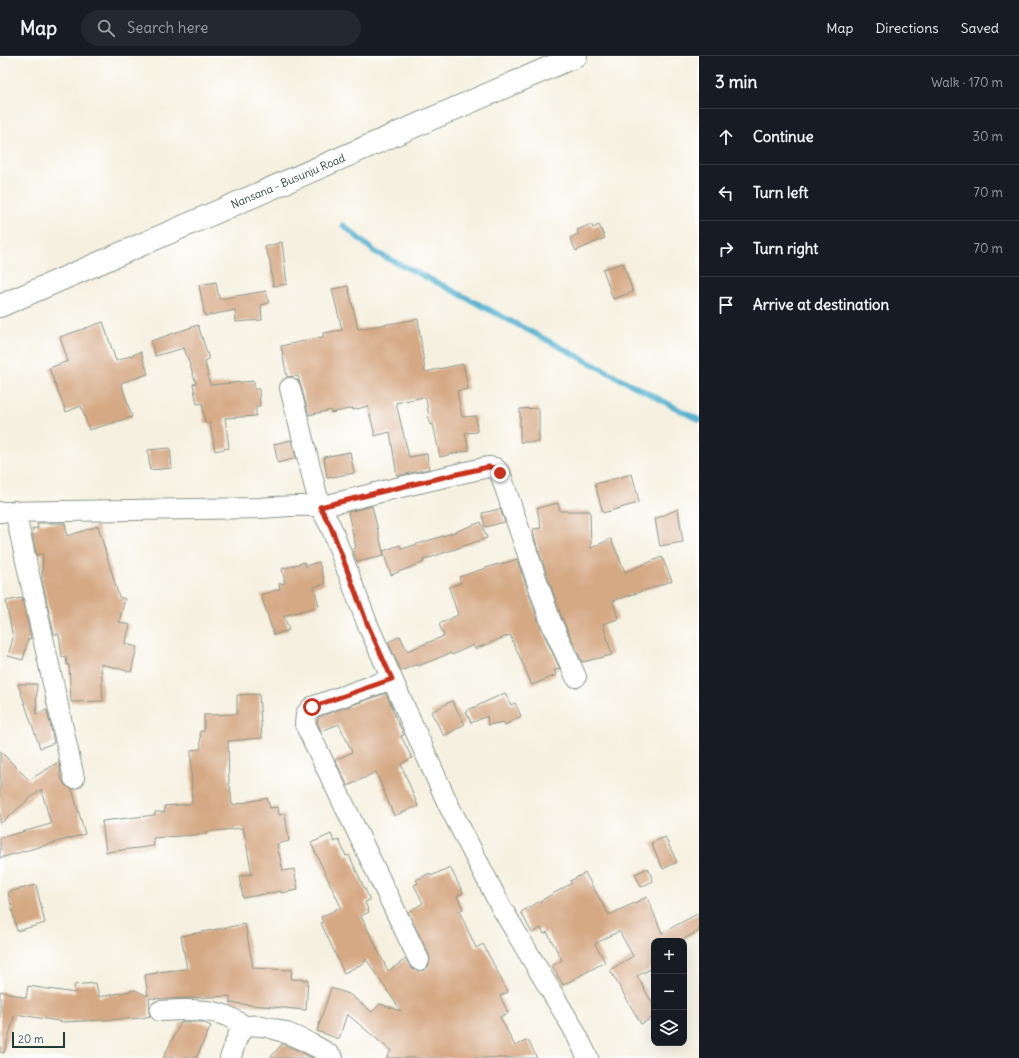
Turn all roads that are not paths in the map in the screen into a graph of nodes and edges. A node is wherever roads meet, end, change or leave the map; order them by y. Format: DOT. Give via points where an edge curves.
graph roads {
  1 [pos="576,56"];
  2 [pos="0,306"];
  3 [pos="290,388"];
  4 [pos="320,507"];
  5 [pos="7,512"];
  6 [pos="576,677"];
  7 [pos="392,679"];
  8 [pos="74,778"];
  9 [pos="420,960"];
  10 [pos="160,1011"];
  11 [pos="246,1027"];
  12 [pos="230,1058"];
  13 [pos="334,1058"];
  14 [pos="588,1058"];
  1 -- 2 [label="main road, Nansana - Busunju Road"];
  3 -- 4 [label="street"];
  4 -- 5 [label="street"];
  4 -- 6 [label="street" via="488,467 495,468 500,473 551,622"];
  4 -- 7 [label="street" via="331,527 367,623"];
  5 -- 8 [label="street"];
  7 -- 9 [label="street" via="312,707 306,714 305,724"];
  7 -- 14 [label="street" via="448,804 497,900"];
  10 -- 11 [label="street" via="210,1012 226,1016"];
  11 -- 12 [label="street" via="240,1033"];
  11 -- 13 [label="street" via="271,1028 299,1038"];
}
